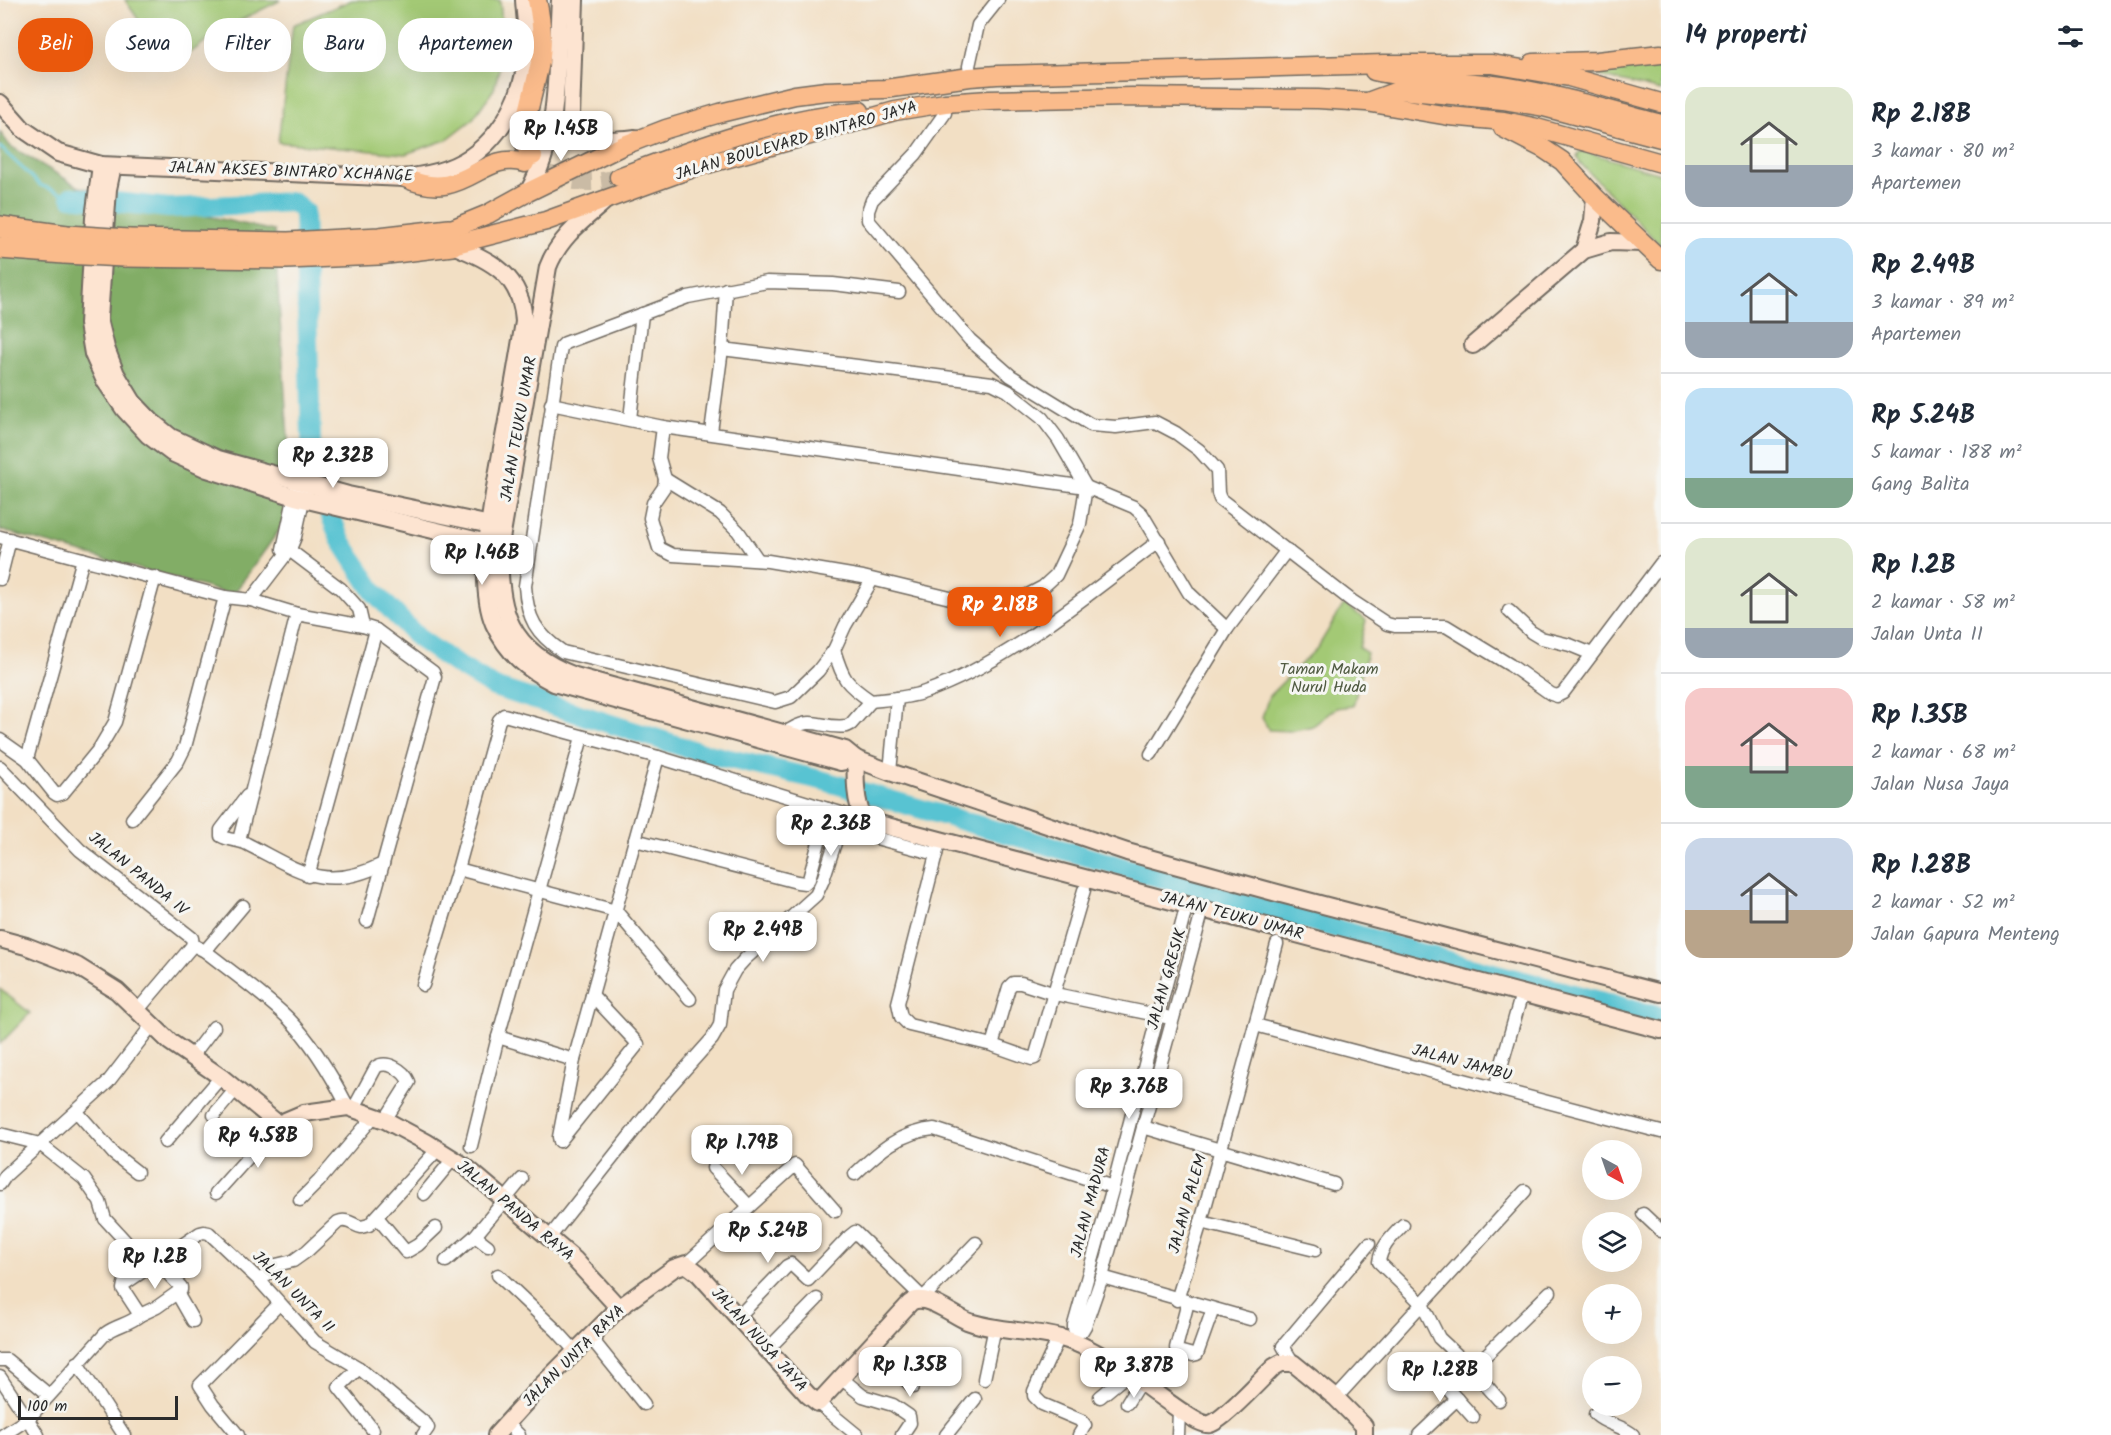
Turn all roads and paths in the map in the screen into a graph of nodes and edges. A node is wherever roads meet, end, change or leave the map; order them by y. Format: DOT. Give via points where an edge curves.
graph roads {
  1 [pos="524,0"];
  2 [pos="537,0"];
  3 [pos="560,0"];
  4 [pos="575,0"];
  5 [pos="998,0"];
  6 [pos="1661,54"];
  7 [pos="1492,64"];
  8 [pos="1348,66"];
  9 [pos="970,77"];
  10 [pos="1442,87"];
  11 [pos="885,89"];
  12 [pos="1366,102"];
  13 [pos="945,103"];
  14 [pos="1661,103"];
  15 [pos="0,104"];
  16 [pos="895,111"];
  17 [pos="552,116"];
  18 [pos="571,117"];
  19 [pos="1482,120"];
  20 [pos="1661,124"];
  21 [pos="641,138"];
  22 [pos="1661,138"];
  23 [pos="1656,161"];
  24 [pos="107,166"];
  25 [pos="405,178"];
  26 [pos="528,192"];
  27 [pos="1595,197"];
  28 [pos="605,200"];
  29 [pos="0,227"];
  30 [pos="451,237"];
  31 [pos="1642,243"];
  32 [pos="66,245"];
  33 [pos="0,248"];
  34 [pos="1584,250"];
  35 [pos="1661,260"];
  36 [pos="726,289"];
  37 [pos="898,292"];
  38 [pos="642,314"];
  39 [pos="1473,345"];
  40 [pos="722,349"];
  41 [pos="551,404"];
  42 [pos="630,419"];
  43 [pos="663,427"];
  44 [pos="711,432"];
  45 [pos="665,479"];
  46 [pos="1086,487"];
  47 [pos="304,491"];
  48 [pos="349,503"];
  49 [pos="496,527"];
  50 [pos="5,538"];
  51 [pos="1159,542"];
  52 [pos="493,544"];
  53 [pos="285,550"];
  54 [pos="1287,550"];
  55 [pos="83,559"];
  56 [pos="758,560"];
  57 [pos="1661,563"];
  58 [pos="155,578"];
  59 [pos="0,579"];
  60 [pos="872,579"];
  61 [pos="225,597"];
  62 [pos="251,600"];
  63 [pos="1509,611"];
  64 [pos="297,614"];
  65 [pos="363,626"];
  66 [pos="1227,629"];
  67 [pos="376,630"];
  68 [pos="834,650"];
  69 [pos="1592,654"];
  70 [pos="897,698"];
  71 [pos="871,701"];
  72 [pos="784,734"];
  73 [pos="582,737"];
  74 [pos="0,740"];
  75 [pos="1151,754"];
  76 [pos="658,758"];
  77 [pos="27,759"];
  78 [pos="856,759"];
  79 [pos="0,767"];
  80 [pos="890,772"];
  81 [pos="251,790"];
  82 [pos="828,809"];
  83 [pos="132,819"];
  84 [pos="859,820"];
  85 [pos="239,840"];
  86 [pos="635,840"];
  87 [pos="938,847"];
  88 [pos="383,864"];
  89 [pos="458,869"];
  90 [pos="308,876"];
  91 [pos="539,890"];
  92 [pos="1084,890"];
  93 [pos="1187,904"];
  94 [pos="243,906"];
  95 [pos="616,911"];
  96 [pos="1201,917"];
  97 [pos="367,921"];
  98 [pos="0,939"];
  99 [pos="1277,944"];
  100 [pos="193,945"];
  101 [pos="205,951"];
  102 [pos="423,985"];
  103 [pos="1522,993"];
  104 [pos="1661,993"];
  105 [pos="1055,994"];
  106 [pos="592,995"];
  107 [pos="690,999"];
  108 [pos="137,1011"];
  109 [pos="1158,1016"];
  110 [pos="1173,1019"];
  111 [pos="152,1025"];
  112 [pos="1255,1025"];
  113 [pos="214,1027"];
  114 [pos="1661,1030"];
  115 [pos="498,1037"];
  116 [pos="992,1045"];
  117 [pos="192,1056"];
  118 [pos="574,1060"];
  119 [pos="221,1077"];
  120 [pos="1495,1088"];
  121 [pos="236,1089"];
  122 [pos="351,1107"];
  123 [pos="77,1112"];
  124 [pos="214,1115"];
  125 [pos="380,1118"];
  126 [pos="278,1124"];
  127 [pos="1143,1127"];
  128 [pos="1661,1132"];
  129 [pos="0,1134"];
  130 [pos="165,1142"];
  131 [pos="40,1144"];
  132 [pos="471,1146"];
  133 [pos="438,1149"];
  134 [pos="1220,1149"];
  135 [pos="453,1159"];
  136 [pos="713,1168"];
  137 [pos="137,1172"];
  138 [pos="855,1174"];
  139 [pos="522,1179"];
  140 [pos="0,1184"];
  141 [pos="1334,1184"];
  142 [pos="1113,1187"];
  143 [pos="1525,1191"];
  144 [pos="216,1193"];
  145 [pos="424,1194"];
  146 [pos="300,1200"];
  147 [pos="504,1201"];
  148 [pos="750,1206"];
  149 [pos="835,1211"];
  150 [pos="1643,1214"];
  151 [pos="377,1217"];
  152 [pos="1201,1222"];
  153 [pos="1403,1225"];
  154 [pos="436,1228"];
  155 [pos="1661,1231"];
  156 [pos="475,1236"];
  157 [pos="549,1238"];
  158 [pos="976,1243"];
  159 [pos="1369,1244"];
  160 [pos="488,1246"];
  161 [pos="1315,1250"];
  162 [pos="446,1261"];
  163 [pos="153,1264"];
  164 [pos="686,1264"];
  165 [pos="498,1275"];
  166 [pos="1102,1277"];
  167 [pos="260,1281"];
  168 [pos="1550,1292"];
  169 [pos="177,1293"];
  170 [pos="923,1298"];
  171 [pos="817,1299"];
  172 [pos="1183,1301"];
  173 [pos="279,1304"];
  174 [pos="1422,1304"];
  175 [pos="619,1308"];
  176 [pos="1213,1309"];
  177 [pos="140,1315"];
  178 [pos="738,1317"];
  179 [pos="1250,1319"];
  180 [pos="193,1321"];
  181 [pos="995,1328"];
  182 [pos="1078,1332"];
  183 [pos="1059,1337"];
  184 [pos="591,1338"];
  185 [pos="870,1346"];
  186 [pos="768,1349"];
  187 [pos="576,1352"];
  188 [pos="0,1360"];
  189 [pos="1293,1363"];
  190 [pos="77,1364"];
  191 [pos="359,1368"];
  192 [pos="1429,1368"];
  193 [pos="1472,1369"];
  194 [pos="0,1377"];
  195 [pos="841,1378"];
  196 [pos="984,1378"];
  197 [pos="1134,1378"];
  198 [pos="913,1386"];
  199 [pos="49,1395"];
  200 [pos="1100,1397"];
  201 [pos="1336,1398"];
  202 [pos="975,1399"];
  203 [pos="1457,1399"];
  204 [pos="1499,1400"];
  205 [pos="818,1402"];
  206 [pos="1127,1403"];
  207 [pos="644,1404"];
  208 [pos="1179,1411"];
  209 [pos="1597,1416"];
  210 [pos="1473,1418"];
  211 [pos="28,1419"];
  212 [pos="373,1430"];
  213 [pos="508,1431"];
  214 [pos="3,1435"];
  215 [pos="38,1435"];
  216 [pos="124,1435"];
  217 [pos="238,1435"];
  218 [pos="423,1435"];
  219 [pos="857,1435"];
  220 [pos="902,1435"];
  221 [pos="946,1435"];
  222 [pos="1079,1435"];
  223 [pos="1178,1435"];
  224 [pos="1364,1435"];
  225 [pos="1419,1435"];
  226 [pos="1633,1435"];
  1 -- 25 [label="main road, JALAN AKSES BINTARO XCHANGE" via="524,77 508,116 492,137 460,162 437,172"];
  2 -- 25 [label="main road" via="542,53 524,132 529,159 500,161 459,182 439,187"];
  3 -- 17 [label="main road"];
  4 -- 18 [label="main road"];
  5 -- 9 [label="street" via="978,25"];
  6 -- 7 [label="main road" via="1597,61"];
  7 -- 8 [label="main road, JALAN BOULEVARD BINTARO JAYA"];
  7 -- 14 [label="main road, JALAN BOULEVARD BINTARO JAYA" via="1569,77"];
  8 -- 9 [label="main road, JALAN BOULEVARD BINTARO JAYA"];
  8 -- 10 [label="main road, JALAN BOULEVARD BINTARO JAYA"];
  9 -- 11 [label="main road, JALAN BOULEVARD BINTARO JAYA"];
  10 -- 12 [label="main road, JALAN BOULEVARD BINTARO JAYA" via="1400,90"];
  10 -- 20 [label="main road, JALAN BOULEVARD BINTARO JAYA" via="1507,87"];
  10 -- 22 [label="main road, JALAN BOULEVARD BINTARO JAYA" via="1544,107"];
  11 -- 16 [label="main road" via="744,121 684,140 618,171 796,120 858,111"];
  11 -- 21 [label="main road, JALAN BOULEVARD BINTARO JAYA" via="826,91 775,99"];
  12 -- 13 [label="main road, JALAN BOULEVARD BINTARO JAYA" via="1132,97"];
  12 -- 19 [label="main road, JALAN BOULEVARD BINTARO JAYA"];
  13 -- 16 [label="main road, JALAN BOULEVARD BINTARO JAYA"];
  13 -- 54 [label="street" via="945,113 916,154 872,200 868,220 970,340 1011,376 1091,425 1116,427 1155,422 1176,433 1217,470 1220,499"];
  15 -- 24 [label="main road, JALAN AKSES BINTARO XCHANGE" via="23,129 58,153"];
  16 -- 28 [label="main road, JALAN BOULEVARD BINTARO JAYA" via="690,169"];
  17 -- 18 [label="main road" via="562,123"];
  17 -- 26 [label="main road" via="547,149"];
  18 -- 21 [label="main road" via="576,127 597,139"];
  19 -- 23 [label="main road, JALAN BOULEVARD BINTARO JAYA" via="1533,127"];
  19 -- 27 [label="main road" via="1544,148 1562,161"];
  21 -- 26 [label="main road, JALAN BOULEVARD BINTARO JAYA"];
  24 -- 25 [label="main road, JALAN AKSES BINTARO XCHANGE"];
  24 -- 47 [label="main road" via="88,324 93,354 105,381 148,435 172,453 207,469"];
  26 -- 30 [label="main road, JALAN BOULEVARD BINTARO JAYA"];
  27 -- 31 [label="main road"];
  27 -- 34 [label="main road"];
  28 -- 30 [label="main road, JALAN BOULEVARD BINTARO JAYA" via="546,221"];
  28 -- 49 [label="main road, JALAN TEUKU UMAR" via="563,239 548,267"];
  29 -- 32 [label="highway"];
  30 -- 32 [label="highway, bridge" via="379,254 331,249"];
  30 -- 49 [label="main road, JALAN TEUKU UMAR" via="501,270 514,285 523,305 524,322"];
  31 -- 34 [label="main road" via="1611,242"];
  31 -- 35 [label="main road"];
  32 -- 33 [label="highway"];
  34 -- 39 [label="main road"];
  36 -- 37 [label="street" via="767,282"];
  36 -- 38 [label="street" via="688,297"];
  36 -- 40 [label="street"];
  38 -- 41 [label="street" via="565,343 561,347"];
  38 -- 42 [label="street"];
  40 -- 44 [label="street"];
  40 -- 46 [label="street" via="992,382 1042,418"];
  41 -- 42 [label="street"];
  41 -- 68 [label="street" via="525,586 526,606 546,641 563,652 775,702 791,697"];
  42 -- 43 [label="street"];
  43 -- 44 [label="street"];
  43 -- 45 [label="street" via="659,458"];
  44 -- 46 [label="street"];
  45 -- 56 [label="street" via="720,513"];
  45 -- 56 [label="street" via="650,518 659,548 674,555"];
  46 -- 51 [label="street" via="1134,507 1148,520"];
  46 -- 60 [label="street" via="1080,524 1056,575 1022,598 975,604"];
  47 -- 48 [label="main road"];
  47 -- 53 [label="street" via="295,537"];
  48 -- 49 [label="main road"];
  48 -- 52 [label="main road"];
  49 -- 52 [label="main road, JALAN TEUKU UMAR"];
  50 -- 55 [label="street"];
  50 -- 59 [label="street"];
  51 -- 66 [label="street" via="1190,593"];
  51 -- 70 [label="street" via="1053,621 978,670 924,693"];
  52 -- 72 [label="main road, JALAN TEUKU UMAR" via="508,618 525,645 545,662 575,676"];
  52 -- 78 [label="main road, JALAN TEUKU UMAR" via="487,586 493,621 503,642 531,671 595,696 841,762"];
  53 -- 62 [label="street"];
  53 -- 65 [label="street" via="354,601 363,616"];
  54 -- 66 [label="street"];
  54 -- 69 [label="street" via="1387,624 1446,626 1551,694 1563,693"];
  55 -- 58 [label="street"];
  55 -- 77 [label="street"];
  56 -- 60 [label="street"];
  57 -- 69 [label="street"];
  58 -- 61 [label="street"];
  58 -- 77 [label="street" via="115,722 99,749 60,795 54,794"];
  60 -- 68 [label="street"];
  61 -- 62 [label="street"];
  61 -- 83 [label="street" via="185,747"];
  62 -- 64 [label="street"];
  63 -- 69 [label="street" via="1541,638"];
  64 -- 65 [label="street"];
  64 -- 81 [label="street"];
  65 -- 67 [label="street"];
  66 -- 75 [label="street"];
  67 -- 88 [label="street" via="435,677"];
  67 -- 90 [label="street"];
  68 -- 71 [label="street" via="850,687"];
  70 -- 71 [label="street"];
  70 -- 80 [label="street"];
  71 -- 72 [label="street" via="847,726 806,722"];
  72 -- 78 [label="main road, JALAN TEUKU UMAR" via="845,750"];
  73 -- 76 [label="street"];
  73 -- 89 [label="street" via="510,715 499,720"];
  73 -- 91 [label="street"];
  74 -- 77 [label="street"];
  76 -- 82 [label="street"];
  76 -- 86 [label="street"];
  78 -- 80 [label="main road, JALAN TEUKU UMAR"];
  78 -- 84 [label="main road"];
  79 -- 100 [label="street, JALAN PANDA IV" via="80,850 192,938"];
  80 -- 104 [label="main road, JALAN TEUKU UMAR" via="1127,852"];
  81 -- 85 [label="street"];
  81 -- 85 [label="street" via="220,833 224,839"];
  82 -- 84 [label="street"];
  82 -- 86 [label="street" via="805,883"];
  84 -- 87 [label="main road, JALAN TEUKU UMAR"];
  84 -- 157 [label="street" via="836,840 816,895 735,970 724,990 720,1025 712,1039 663,1094"];
  85 -- 90 [label="street"];
  86 -- 95 [label="street"];
  87 -- 93 [label="main road, JALAN TEUKU UMAR"];
  87 -- 116 [label="street" via="899,1011 909,1025"];
  88 -- 90 [label="street" via="345,878"];
  88 -- 97 [label="street"];
  89 -- 91 [label="street"];
  89 -- 102 [label="street"];
  91 -- 95 [label="street"];
  91 -- 115 [label="street"];
  92 -- 105 [label="street"];
  93 -- 96 [label="main road, JALAN TEUKU UMAR"];
  93 -- 109 [label="street, JALAN MADURA"];
  94 -- 101 [label="street"];
  95 -- 106 [label="street"];
  95 -- 107 [label="street"];
  96 -- 103 [label="main road, JALAN TEUKU UMAR"];
  96 -- 110 [label="street, JALAN GRESIK"];
  98 -- 108 [label="main road" via="77,966 117,991"];
  99 -- 112 [label="street, JALAN PALEM"];
  100 -- 101 [label="street"];
  100 -- 108 [label="street"];
  101 -- 122 [label="street" via="288,1018"];
  103 -- 114 [label="main road, JALAN TEUKU UMAR"];
  103 -- 120 [label="street"];
  105 -- 109 [label="street"];
  105 -- 116 [label="street" via="1021,983 1011,984"];
  105 -- 116 [label="street" via="1035,1058"];
  106 -- 118 [label="street"];
  106 -- 118 [label="street" via="638,1044 560,1141"];
  108 -- 111 [label="main road"];
  109 -- 110 [label="street"];
  109 -- 142 [label="street, JALAN MADURA"];
  110 -- 127 [label="street, JALAN GRESIK"];
  111 -- 117 [label="main road"];
  111 -- 123 [label="street" via="108,1082"];
  112 -- 120 [label="street, JALAN JAMBU"];
  112 -- 134 [label="street, JALAN PALEM"];
  113 -- 117 [label="street"];
  115 -- 118 [label="street"];
  115 -- 132 [label="street"];
  117 -- 119 [label="main road"];
  119 -- 121 [label="main road"];
  119 -- 130 [label="street"];
  120 -- 128 [label="street, JALAN JAMBU"];
  121 -- 124 [label="street"];
  121 -- 126 [label="main road"];
  122 -- 125 [label="main road, JALAN PANDA RAYA"];
  122 -- 125 [label="street" via="376,1067 388,1063 409,1082"];
  122 -- 126 [label="main road, JALAN PANDA RAYA" via="304,1113"];
  123 -- 131 [label="street"];
  123 -- 137 [label="street" via="114,1154"];
  125 -- 133 [label="main road, JALAN PANDA RAYA"];
  125 -- 146 [label="street"];
  126 -- 144 [label="street"];
  127 -- 134 [label="street"];
  127 -- 166 [label="street, JALAN GRESIK"];
  129 -- 131 [label="street"];
  131 -- 140 [label="street"];
  131 -- 163 [label="street" via="84,1179 100,1202 105,1219"];
  133 -- 135 [label="main road, JALAN PANDA RAYA"];
  133 -- 151 [label="street"];
  134 -- 141 [label="street"];
  134 -- 152 [label="street, JALAN PALEM"];
  135 -- 145 [label="street"];
  135 -- 147 [label="main road, JALAN PANDA RAYA"];
  136 -- 148 [label="street"];
  138 -- 142 [label="street" via="901,1137 917,1130 934,1129"];
  139 -- 147 [label="street"];
  142 -- 182 [label="street, JALAN MADURA" via="1074,1325"];
  143 -- 174 [label="street"];
  147 -- 156 [label="street"];
  147 -- 157 [label="main road, JALAN PANDA RAYA"];
  148 -- 149 [label="street" via="795,1166"];
  148 -- 164 [label="street"];
  150 -- 155 [label="street"];
  151 -- 154 [label="street" via="406,1252"];
  151 -- 167 [label="street" via="365,1227 338,1222 307,1251 293,1261 276,1265"];
  152 -- 161 [label="street"];
  152 -- 172 [label="street, JALAN PALEM"];
  153 -- 174 [label="street" via="1386,1244 1379,1262"];
  156 -- 160 [label="street"];
  156 -- 162 [label="street"];
  157 -- 175 [label="main road, JALAN PANDA RAYA"];
  158 -- 170 [label="street"];
  159 -- 189 [label="street" via="1283,1346"];
  163 -- 167 [label="street, JALAN UNTA II" via="204,1232"];
  163 -- 169 [label="street" via="181,1287"];
  163 -- 177 [label="street, JALAN UNTA II" via="124,1284 123,1289"];
  164 -- 175 [label="main road, JALAN UNTA RAYA" via="674,1268"];
  164 -- 178 [label="main road, JALAN NUSA JAYA"];
  165 -- 187 [label="street"];
  166 -- 172 [label="street"];
  166 -- 182 [label="street, JALAN GRESIK" via="1085,1326"];
  167 -- 173 [label="street, JALAN UNTA II"];
  168 -- 193 [label="street"];
  169 -- 177 [label="street"];
  169 -- 180 [label="street"];
  170 -- 178 [label="street" via="855,1232 808,1280 790,1264"];
  170 -- 181 [label="main road" via="967,1321"];
  170 -- 185 [label="main road, JALAN NUSA JAYA" via="914,1299"];
  171 -- 186 [label="street"];
  172 -- 176 [label="street"];
  172 -- 176 [label="street, JALAN PALEM" via="1176,1348 1193,1355 1197,1354"];
  173 -- 191 [label="street, JALAN UNTA II" via="315,1342"];
  173 -- 217 [label="street" via="200,1385"];
  174 -- 193 [label="street" via="1439,1338"];
  174 -- 201 [label="street"];
  175 -- 184 [label="main road, JALAN UNTA RAYA"];
  176 -- 179 [label="street"];
  177 -- 190 [label="street" via="113,1328"];
  178 -- 186 [label="main road, JALAN NUSA JAYA"];
  181 -- 183 [label="main road"];
  181 -- 196 [label="street"];
  183 -- 197 [label="main road"];
  183 -- 222 [label="street" via="1034,1396 1042,1404 1082,1421 1085,1425"];
  184 -- 187 [label="main road, JALAN UNTA RAYA"];
  184 -- 207 [label="street"];
  185 -- 195 [label="main road, JALAN NUSA JAYA"];
  185 -- 198 [label="street"];
  186 -- 205 [label="main road, JALAN NUSA JAYA"];
  187 -- 213 [label="main road, JALAN UNTA RAYA" via="535,1392"];
  188 -- 199 [label="street" via="7,1360"];
  189 -- 201 [label="main road"];
  189 -- 208 [label="main road" via="1274,1366 1208,1425"];
  190 -- 199 [label="street"];
  190 -- 216 [label="street"];
  191 -- 212 [label="street" via="339,1387"];
  191 -- 218 [label="street, JALAN UNTA II" via="426,1424"];
  192 -- 203 [label="street"];
  193 -- 204 [label="street"];
  194 -- 211 [label="street"];
  195 -- 205 [label="main road, JALAN NUSA JAYA"];
  195 -- 220 [label="street" via="863,1396 893,1405 909,1416 910,1422"];
  197 -- 200 [label="street"];
  197 -- 206 [label="street"];
  197 -- 208 [label="main road"];
  199 -- 211 [label="street"];
  201 -- 224 [label="main road" via="1364,1426"];
  202 -- 221 [label="street"];
  203 -- 210 [label="street"];
  203 -- 225 [label="street"];
  205 -- 219 [label="street"];
  208 -- 223 [label="street"];
  209 -- 226 [label="street"];
  211 -- 214 [label="street"];
  211 -- 215 [label="street"];
}
